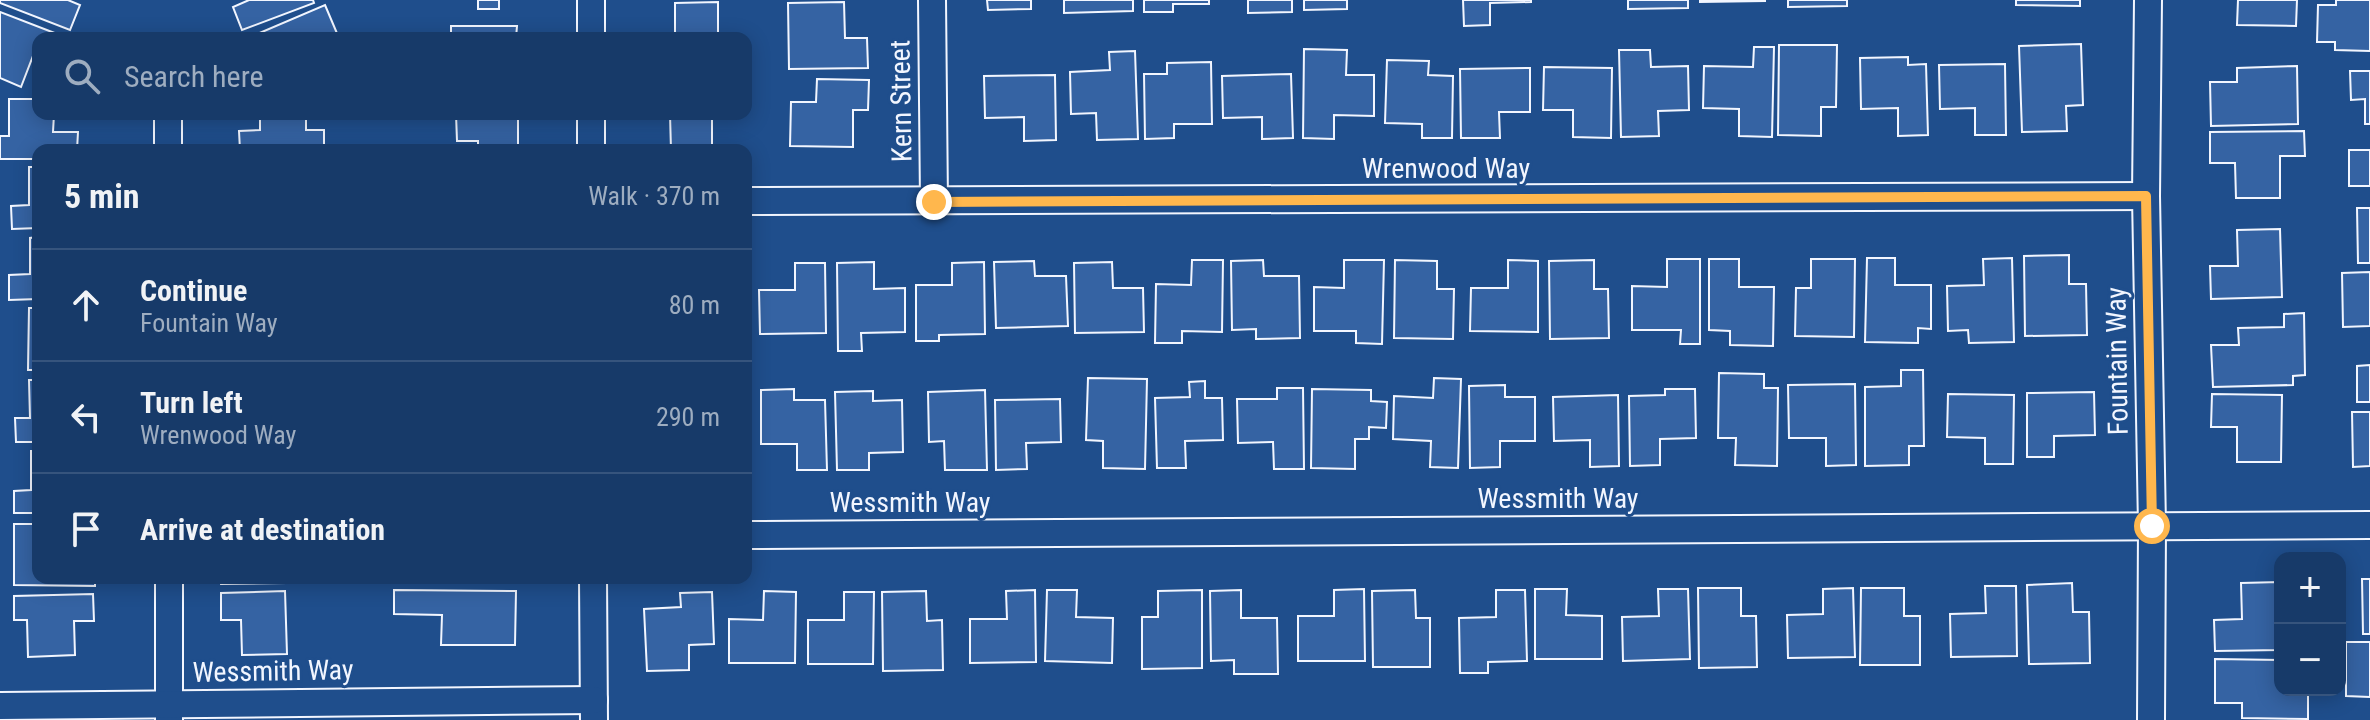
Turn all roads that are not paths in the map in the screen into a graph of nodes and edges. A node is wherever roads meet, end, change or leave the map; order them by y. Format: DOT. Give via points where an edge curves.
graph roads {
  1 [pos="591,0"];
  2 [pos="932,0"];
  3 [pos="2148,0"];
  4 [pos="591,32"];
  5 [pos="168,120"];
  6 [pos="591,120"];
  7 [pos="168,144"];
  8 [pos="591,144"];
  9 [pos="2146,196"];
  10 [pos="752,201"];
  11 [pos="934,202"];
  12 [pos="2370,525"];
  13 [pos="2152,526"];
  14 [pos="752,535"];
  15 [pos="169,584"];
  16 [pos="593,584"];
  17 [pos="0,706"];
  18 [pos="594,710"];
  19 [pos="170,712"];
  20 [pos="2151,720"];
  1 -- 4 [label="street"];
  2 -- 11 [label="street, Kern Street"];
  3 -- 9 [label="street, Fountain Way"];
  5 -- 7 [label="street"];
  6 -- 8 [label="street"];
  9 -- 11 [label="street, Wrenwood Way"];
  9 -- 13 [label="street, Fountain Way"];
  10 -- 11 [label="street, Wrenwood Way"];
  12 -- 13 [label="street, Wessmith Way"];
  13 -- 14 [label="street, Wessmith Way"];
  13 -- 20 [label="street, Fountain Way"];
  15 -- 19 [label="street"];
  16 -- 18 [label="street"];
  17 -- 19 [label="street, Wessmith Way"];
  18 -- 19 [label="street, Wessmith Way"];
}
